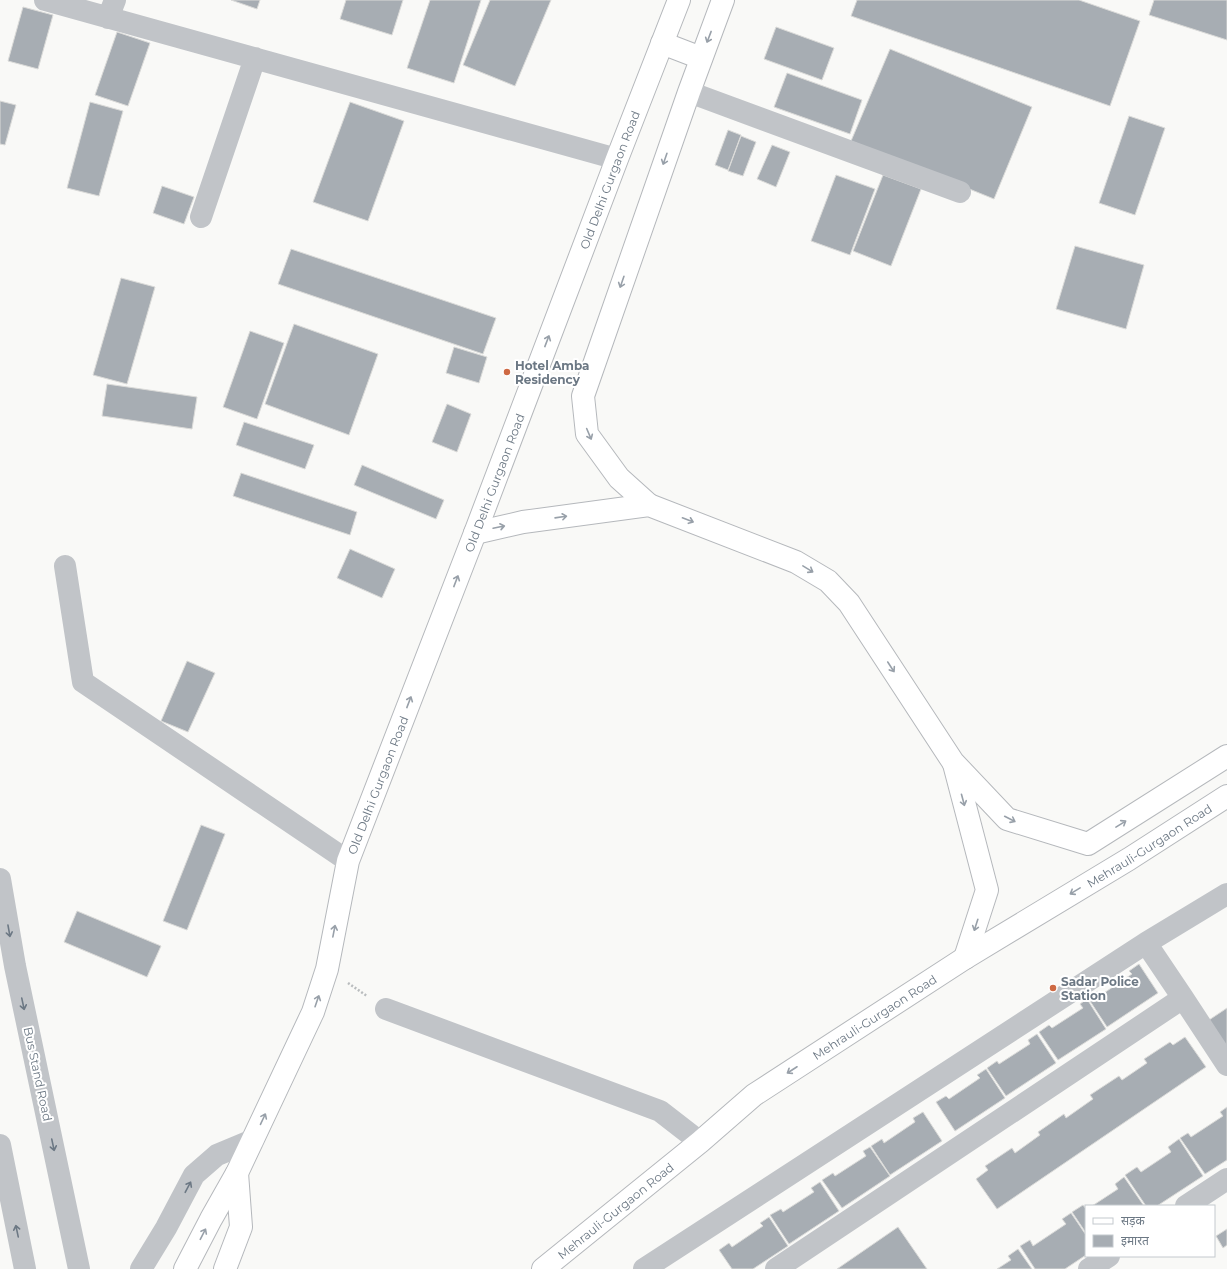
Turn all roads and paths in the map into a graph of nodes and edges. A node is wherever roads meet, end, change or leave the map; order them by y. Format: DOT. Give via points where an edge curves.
graph roads {
  1 [pos="45,0"];
  2 [pos="679,0"];
  3 [pos="723,0"];
  4 [pos="111,9"];
  5 [pos="662,43"];
  6 [pos="255,58"];
  7 [pos="701,58"];
  8 [pos="688,92"];
  9 [pos="617,159"];
  10 [pos="960,192"];
  11 [pos="201,217"];
  12 [pos="649,505"];
  13 [pos="475,533"];
  14 [pos="66,566"];
  15 [pos="1227,756"];
  16 [pos="953,762"];
  17 [pos="1227,796"];
  18 [pos="348,861"];
  19 [pos="0,879"];
  20 [pos="1227,894"];
  21 [pos="1146,943"];
  22 [pos="965,958"];
  23 [pos="327,969"];
  24 [pos="1183,998"];
  25 [pos="386,1009"];
  26 [pos="1227,1065"];
  27 [pos="253,1140"];
  28 [pos="700,1142"];
  29 [pos="0,1145"];
  30 [pos="237,1174"];
  31 [pos="1227,1179"];
  32 [pos="1188,1205"];
  33 [pos="1107,1257"];
  34 [pos="25,1269"];
  35 [pos="79,1269"];
  36 [pos="141,1269"];
  37 [pos="185,1269"];
  38 [pos="225,1269"];
  39 [pos="543,1269"];
  40 [pos="644,1269"];
  41 [pos="776,1269"];
  42 [pos="1089,1269"];
  1 -- 4 [label="street"];
  2 -- 5 [label="main road, Old Delhi Gurgaon Road"];
  3 -- 7 [label="main road, one-way"];
  4 -- 6 [label="street"];
  5 -- 7 [label="main road"];
  5 -- 9 [label="main road, Old Delhi Gurgaon Road"];
  6 -- 9 [label="street"];
  6 -- 11 [label="street"];
  7 -- 8 [label="main road"];
  8 -- 10 [label="street"];
  8 -- 12 [label="main road, one-way" via="582,396 587,434 619,478"];
  13 -- 9 [label="main road, Old Delhi Gurgaon Road, one-way"];
  13 -- 12 [label="main road, one-way" via="523,522"];
  12 -- 16 [label="main road, one-way" via="796,562 828,582 849,603"];
  18 -- 13 [label="main road, Old Delhi Gurgaon Road, one-way"];
  14 -- 18 [label="street" via="83,682"];
  16 -- 15 [label="main road, one-way" via="1007,819 1088,844"];
  16 -- 22 [label="main road, one-way" via="987,890"];
  17 -- 22 [label="main road, Mehrauli-Gurgaon Road, one-way" via="1129,859"];
  23 -- 18 [label="main road, Old Delhi Gurgaon Road, one-way"];
  19 -- 35 [label="street, Bus Stand Road, one-way" via="15,966"];
  20 -- 21 [label="street"];
  21 -- 24 [label="street"];
  21 -- 40 [label="street"];
  22 -- 28 [label="main road, Mehrauli-Gurgaon Road, one-way" via="754,1095"];
  23 -- 25 [label="path"];
  27 -- 23 [label="main road, Old Delhi Gurgaon Road, one-way" via="313,1012"];
  24 -- 26 [label="street"];
  24 -- 41 [label="street"];
  25 -- 28 [label="street" via="660,1111"];
  27 -- 30 [label="main road, Old Delhi Gurgaon Road"];
  36 -- 27 [label="street, one-way" via="194,1175 217,1155"];
  28 -- 39 [label="main road, Mehrauli-Gurgaon Road"];
  34 -- 29 [label="street, one-way"];
  37 -- 30 [label="main road, Old Delhi Gurgaon Road, one-way"];
  30 -- 38 [label="main road" via="241,1227"];
  31 -- 32 [label="street"];
  33 -- 42 [label="street"];
}
